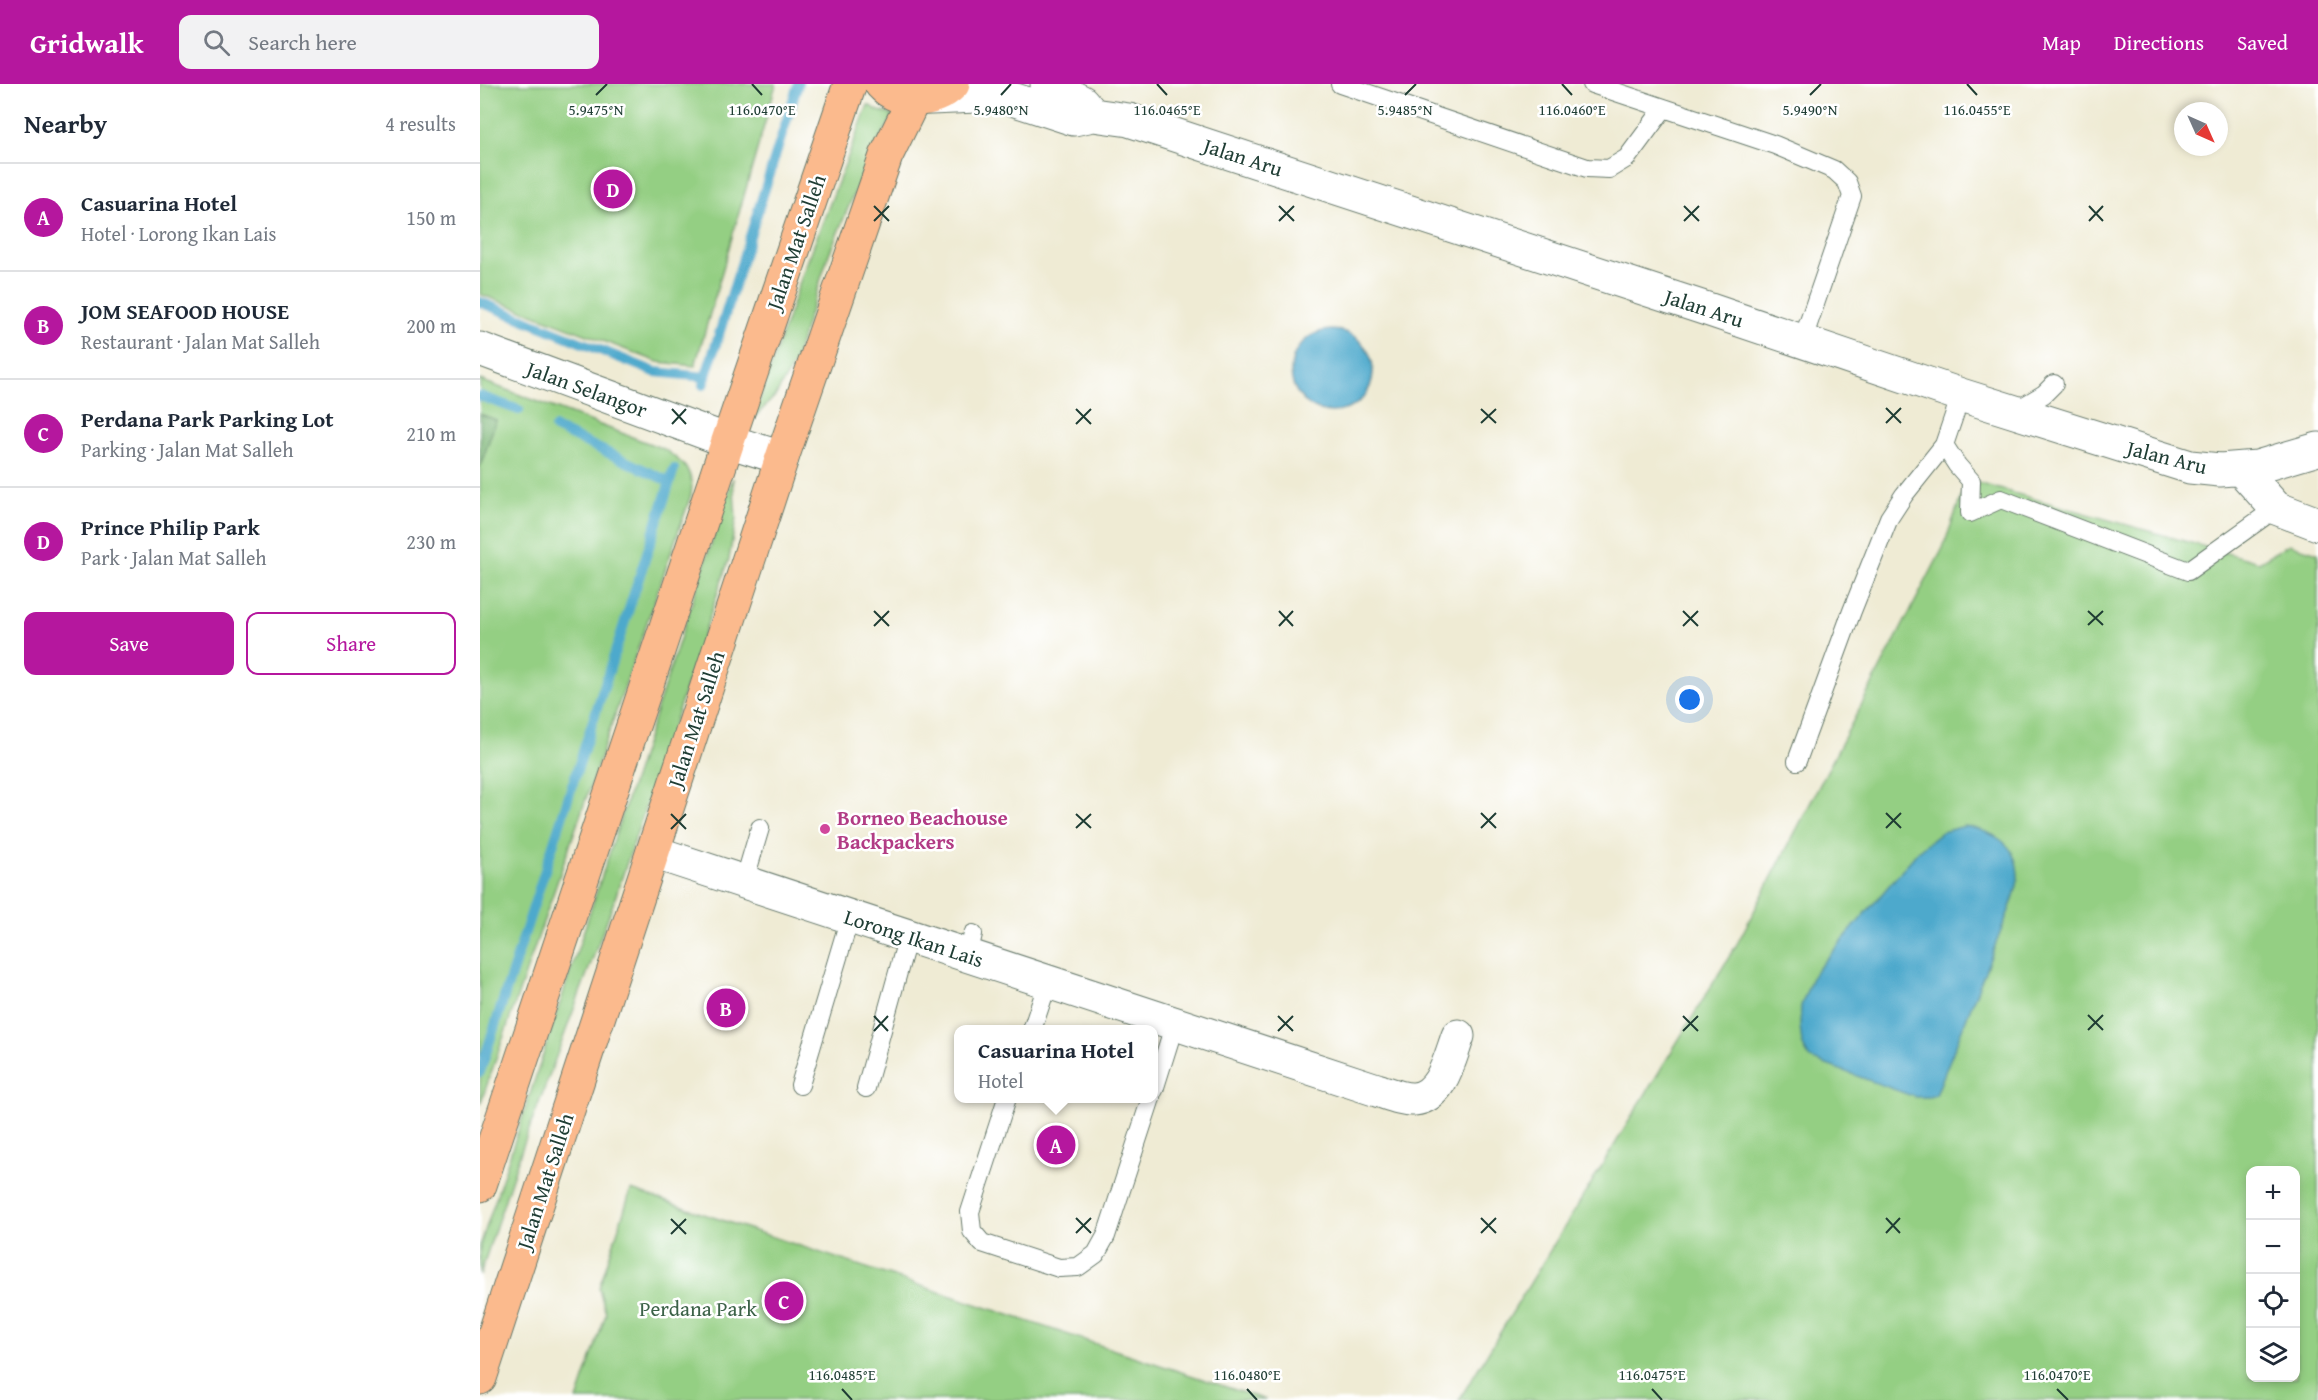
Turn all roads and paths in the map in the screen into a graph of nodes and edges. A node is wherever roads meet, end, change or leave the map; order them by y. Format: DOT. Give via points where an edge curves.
graph roads {
  1 [pos="850,84"];
  2 [pos="881,84"];
  3 [pos="1047,84"];
  4 [pos="1340,84"];
  5 [pos="1593,84"];
  6 [pos="933,94"];
  7 [pos="1664,108"];
  8 [pos="1093,115"];
  9 [pos="1802,342"];
  10 [pos="480,349"];
  11 [pos="2054,384"];
  12 [pos="1961,395"];
  13 [pos="2014,412"];
  14 [pos="728,441"];
  15 [pos="1944,445"];
  16 [pos="2318,449"];
  17 [pos="782,458"];
  18 [pos="2241,469"];
  19 [pos="2276,508"];
  20 [pos="2318,524"];
  21 [pos="1797,761"];
  22 [pos="760,828"];
  23 [pos="653,852"];
  24 [pos="744,882"];
  25 [pos="850,917"];
  26 [pos="908,936"];
  27 [pos="1048,982"];
  28 [pos="1175,1023"];
  29 [pos="1033,1025"];
  30 [pos="1458,1036"];
  31 [pos="1158,1077"];
  32 [pos="800,1085"];
  33 [pos="866,1088"];
  34 [pos="1005,1103"];
  35 [pos="1149,1103"];
  36 [pos="488,1136"];
  37 [pos="480,1185"];
  38 [pos="480,1378"];
  1 -- 14 [label="main road, Jalan Mat Salleh"];
  2 -- 6 [label="main road" via="898,96"];
  3 -- 8 [label="street" via="1082,102"];
  4 -- 7 [label="lane" via="1587,168 1609,169 1627,158"];
  5 -- 7 [label="lane"];
  6 -- 8 [label="street, Jalan Aru" via="1000,95 1074,119"];
  6 -- 17 [label="main road, Jalan Mat Salleh" via="886,156"];
  7 -- 9 [label="lane" via="1806,158 1834,170 1847,182 1852,196"];
  8 -- 9 [label="street, Jalan Aru" via="1129,120"];
  9 -- 12 [label="street, Jalan Aru"];
  10 -- 14 [label="street, Jalan Selangor"];
  11 -- 13 [label="lane"];
  12 -- 13 [label="street, Jalan Aru"];
  12 -- 15 [label="lane"];
  13 -- 18 [label="street, Jalan Aru" via="2190,466"];
  14 -- 17 [label="street, Jalan Selangor"];
  14 -- 36 [label="main road, Jalan Mat Salleh"];
  15 -- 19 [label="lane" via="1971,481 1970,513 2001,499 2188,571"];
  15 -- 21 [label="lane" via="1889,518"];
  16 -- 18 [label="street, Jalan Aru"];
  17 -- 23 [label="main road, Jalan Mat Salleh"];
  18 -- 19 [label="street"];
  19 -- 20 [label="street"];
  22 -- 24 [label="lane"];
  23 -- 24 [label="street, Lorong Ikan Lais"];
  23 -- 38 [label="main road, Jalan Mat Salleh"];
  24 -- 25 [label="street, Lorong Ikan Lais"];
  25 -- 26 [label="street, Lorong Ikan Lais"];
  25 -- 32 [label="lane"];
  26 -- 27 [label="street, Lorong Ikan Lais" via="971,945"];
  26 -- 33 [label="lane"];
  27 -- 28 [label="street, Lorong Ikan Lais"];
  27 -- 29 [label="lane"];
  28 -- 30 [label="street, Lorong Ikan Lais" via="1414,1099 1430,1092 1442,1079"];
  28 -- 31 [label="lane"];
  34 -- 35 [label="lane" via="969,1212 972,1231 982,1243 1059,1268 1078,1267 1096,1254 1106,1236"];
  36 -- 37 [label="main road, Jalan Mat Salleh"];
}
